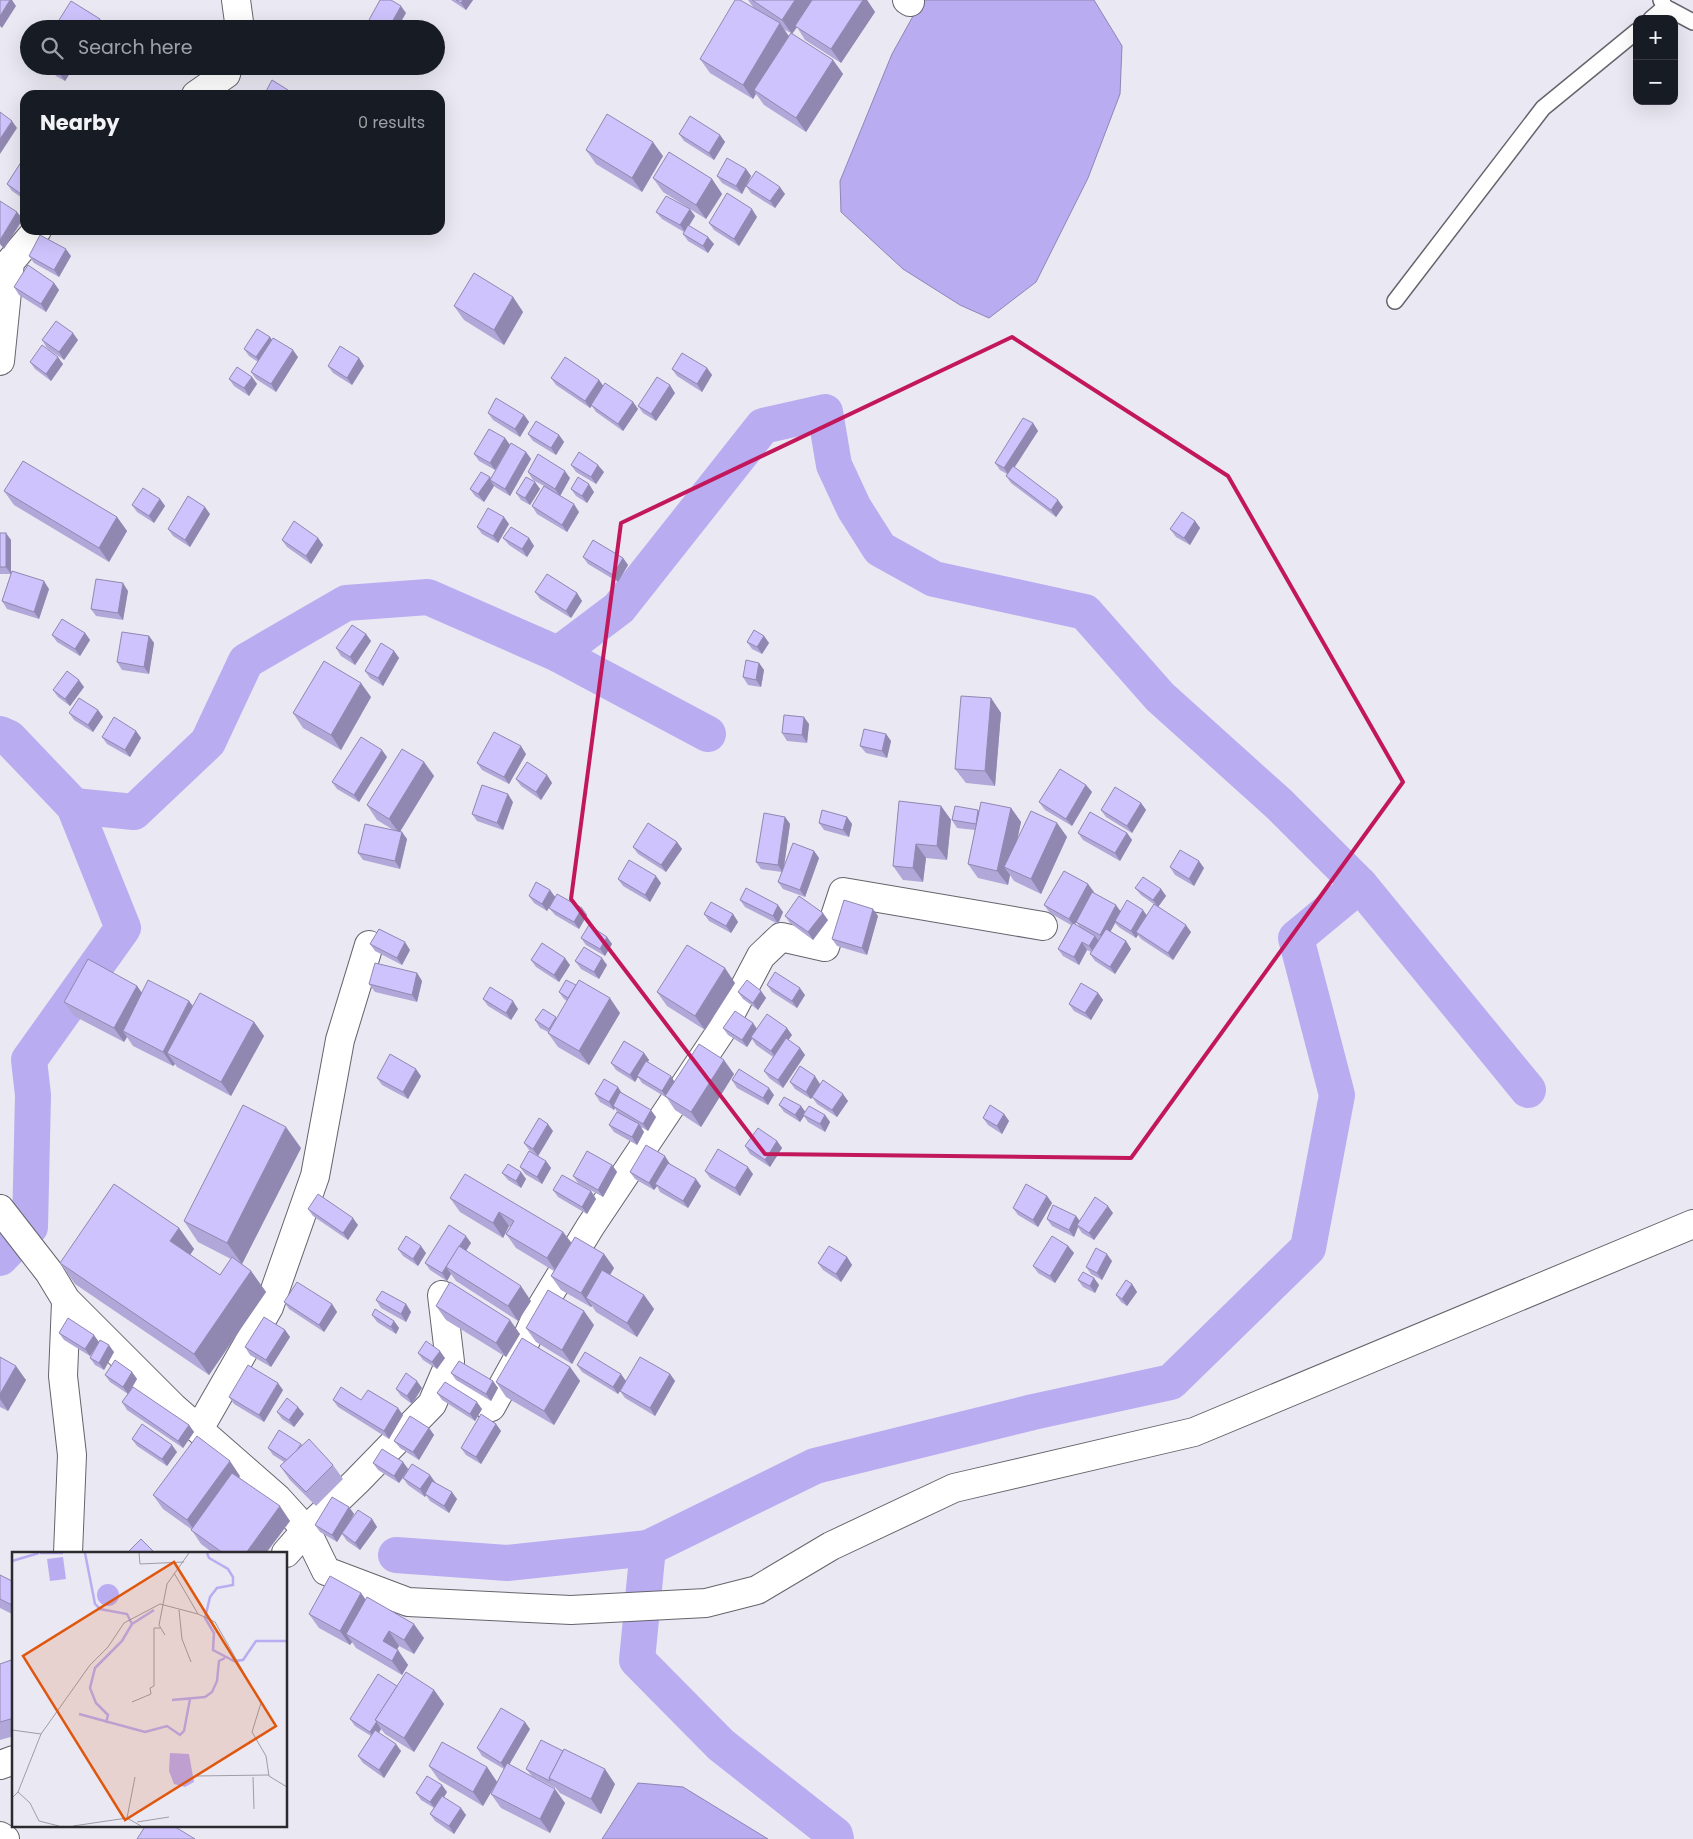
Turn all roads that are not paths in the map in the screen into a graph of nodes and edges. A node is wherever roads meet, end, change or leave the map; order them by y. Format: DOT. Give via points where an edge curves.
graph roads {
  1 [pos="236,0"];
  2 [pos="1663,4"];
  3 [pos="1654,15"];
  4 [pos="238,20"];
  5 [pos="1693,22"];
  6 [pos="1633,33"];
  7 [pos="225,75"];
  8 [pos="203,90"];
  9 [pos="33,235"];
  10 [pos="1395,301"];
  11 [pos="0,361"];
  12 [pos="1043,926"];
  13 [pos="369,945"];
  14 [pos="0,1209"];
  15 [pos="1693,1224"];
  16 [pos="442,1295"];
  17 [pos="66,1300"];
  18 [pos="444,1377"];
  19 [pos="199,1429"];
  20 [pos="306,1530"];
  21 [pos="68,1552"];
  22 [pos="287,1552"];
  23 [pos="0,1836"];
  24 [pos="5,1839"];
  1 -- 4 [label="street"];
  2 -- 3 [label="lane"];
  2 -- 5 [label="lane"];
  6 -- 10 [label="lane" via="1543,108"];
  7 -- 8 [label="street"];
  9 -- 11 [label="street" via="10,262"];
  12 -- 18 [label="street" via="843,892 825,947 781,937 761,956 723,1028 590,1227 539,1311 492,1407"];
  13 -- 19 [label="street" via="340,1040 312,1186 269,1307"];
  14 -- 17 [label="street" via="49,1272"];
  15 -- 20 [label="street" via="1194,1432 954,1488 831,1546 757,1590 706,1603 571,1610 408,1602 326,1572"];
  16 -- 18 [label="street" via="450,1362"];
  17 -- 19 [label="street"];
  17 -- 21 [label="street" via="62,1376 72,1455"];
  18 -- 20 [label="street" via="432,1404"];
  19 -- 20 [label="street" via="277,1498"];
  20 -- 22 [label="street"];
  23 -- 24 [label="street"];
}
